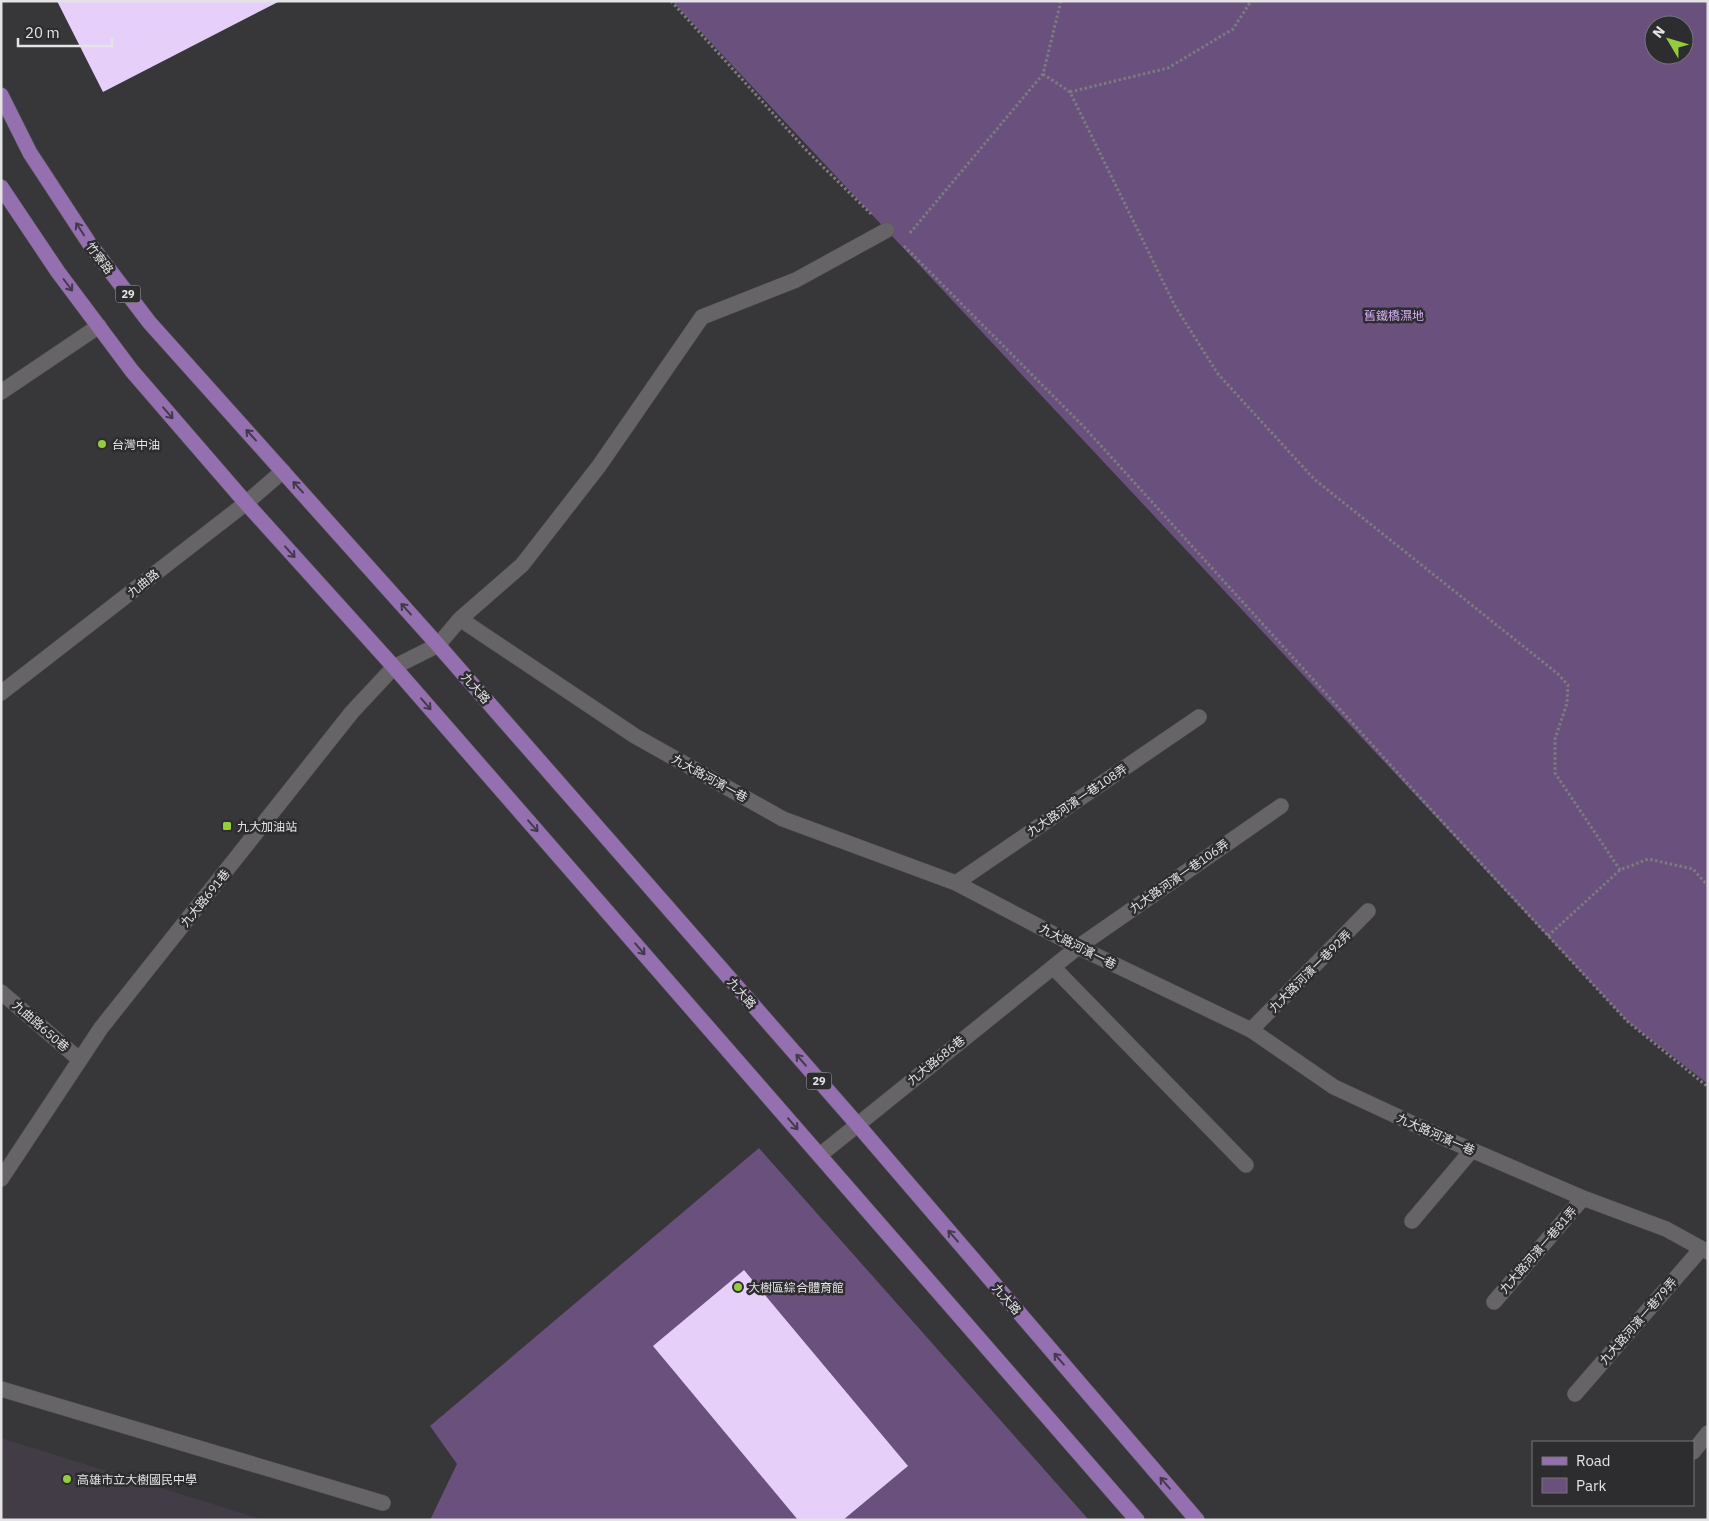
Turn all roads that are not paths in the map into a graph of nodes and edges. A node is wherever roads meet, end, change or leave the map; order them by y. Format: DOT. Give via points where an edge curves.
graph roads {
  1 [pos="1,96"];
  2 [pos="6,118"];
  3 [pos="1,187"];
  4 [pos="887,230"];
  5 [pos="99,326"];
  6 [pos="1,392"];
  7 [pos="283,471"];
  8 [pos="246,503"];
  9 [pos="460,619"];
  10 [pos="438,645"];
  11 [pos="394,667"];
  12 [pos="1,693"];
  13 [pos="1199,717"];
  14 [pos="1281,806"];
  15 [pos="956,883"];
  16 [pos="1368,911"];
  17 [pos="1078,947"];
  18 [pos="1053,967"];
  19 [pos="1,992"];
  20 [pos="1251,1030"];
  21 [pos="80,1060"];
  22 [pos="857,1124"];
  23 [pos="1472,1150"];
  24 [pos="820,1155"];
  25 [pos="1246,1166"];
  26 [pos="1,1179"];
  27 [pos="1583,1198"];
  28 [pos="1412,1221"];
  29 [pos="1704,1250"];
  30 [pos="1494,1302"];
  31 [pos="1,1389"];
  32 [pos="1575,1394"];
  33 [pos="1708,1433"];
  34 [pos="1694,1451"];
  35 [pos="383,1503"];
  36 [pos="1137,1520"];
  37 [pos="1197,1520"];
  1 -- 2 [label="main road, 竹寮路 / 29"];
  7 -- 2 [label="main road, 竹寮路 / 29, one-way" via="149,322 88,243"];
  3 -- 5 [label="main road, one-way"];
  4 -- 9 [label="street" via="796,280 702,317 599,466 522,564"];
  5 -- 6 [label="street"];
  5 -- 8 [label="main road, one-way" via="132,371"];
  7 -- 8 [label="street, 九曲路"];
  10 -- 7 [label="main road, 九大路 / 29, one-way"];
  8 -- 11 [label="main road, one-way"];
  8 -- 12 [label="street, 九曲路"];
  9 -- 10 [label="street"];
  9 -- 15 [label="street, 九大路河濱一巷" via="635,736 783,819"];
  10 -- 11 [label="street, 九大路691巷"];
  22 -- 10 [label="main road, 九大路 / 29, one-way"];
  11 -- 21 [label="street, 九大路691巷" via="352,712"];
  11 -- 24 [label="main road, one-way"];
  13 -- 15 [label="street, 九大路河濱一巷108弄"];
  14 -- 17 [label="street, 九大路河濱一巷106弄"];
  15 -- 17 [label="street, 九大路河濱一巷"];
  16 -- 20 [label="street, 九大路河濱一巷92弄"];
  17 -- 18 [label="street, 九大路686巷"];
  17 -- 20 [label="street, 九大路河濱一巷"];
  18 -- 22 [label="street, 九大路686巷"];
  18 -- 25 [label="street"];
  19 -- 21 [label="street, 九曲路650巷"];
  20 -- 23 [label="street, 九大路河濱一巷" via="1334,1087"];
  21 -- 26 [label="street, 九大路691巷"];
  22 -- 24 [label="street, 九大路686巷"];
  37 -- 22 [label="main road, 九大路 / 29, one-way"];
  23 -- 27 [label="street, 九大路河濱一巷"];
  23 -- 28 [label="street"];
  24 -- 36 [label="main road"];
  27 -- 29 [label="street, 九大路河濱一巷" via="1666,1229"];
  27 -- 30 [label="street, 九大路河濱一巷81弄"];
  29 -- 32 [label="street, 九大路河濱一巷79弄"];
  31 -- 35 [label="street"];
  33 -- 34 [label="street"];
}
